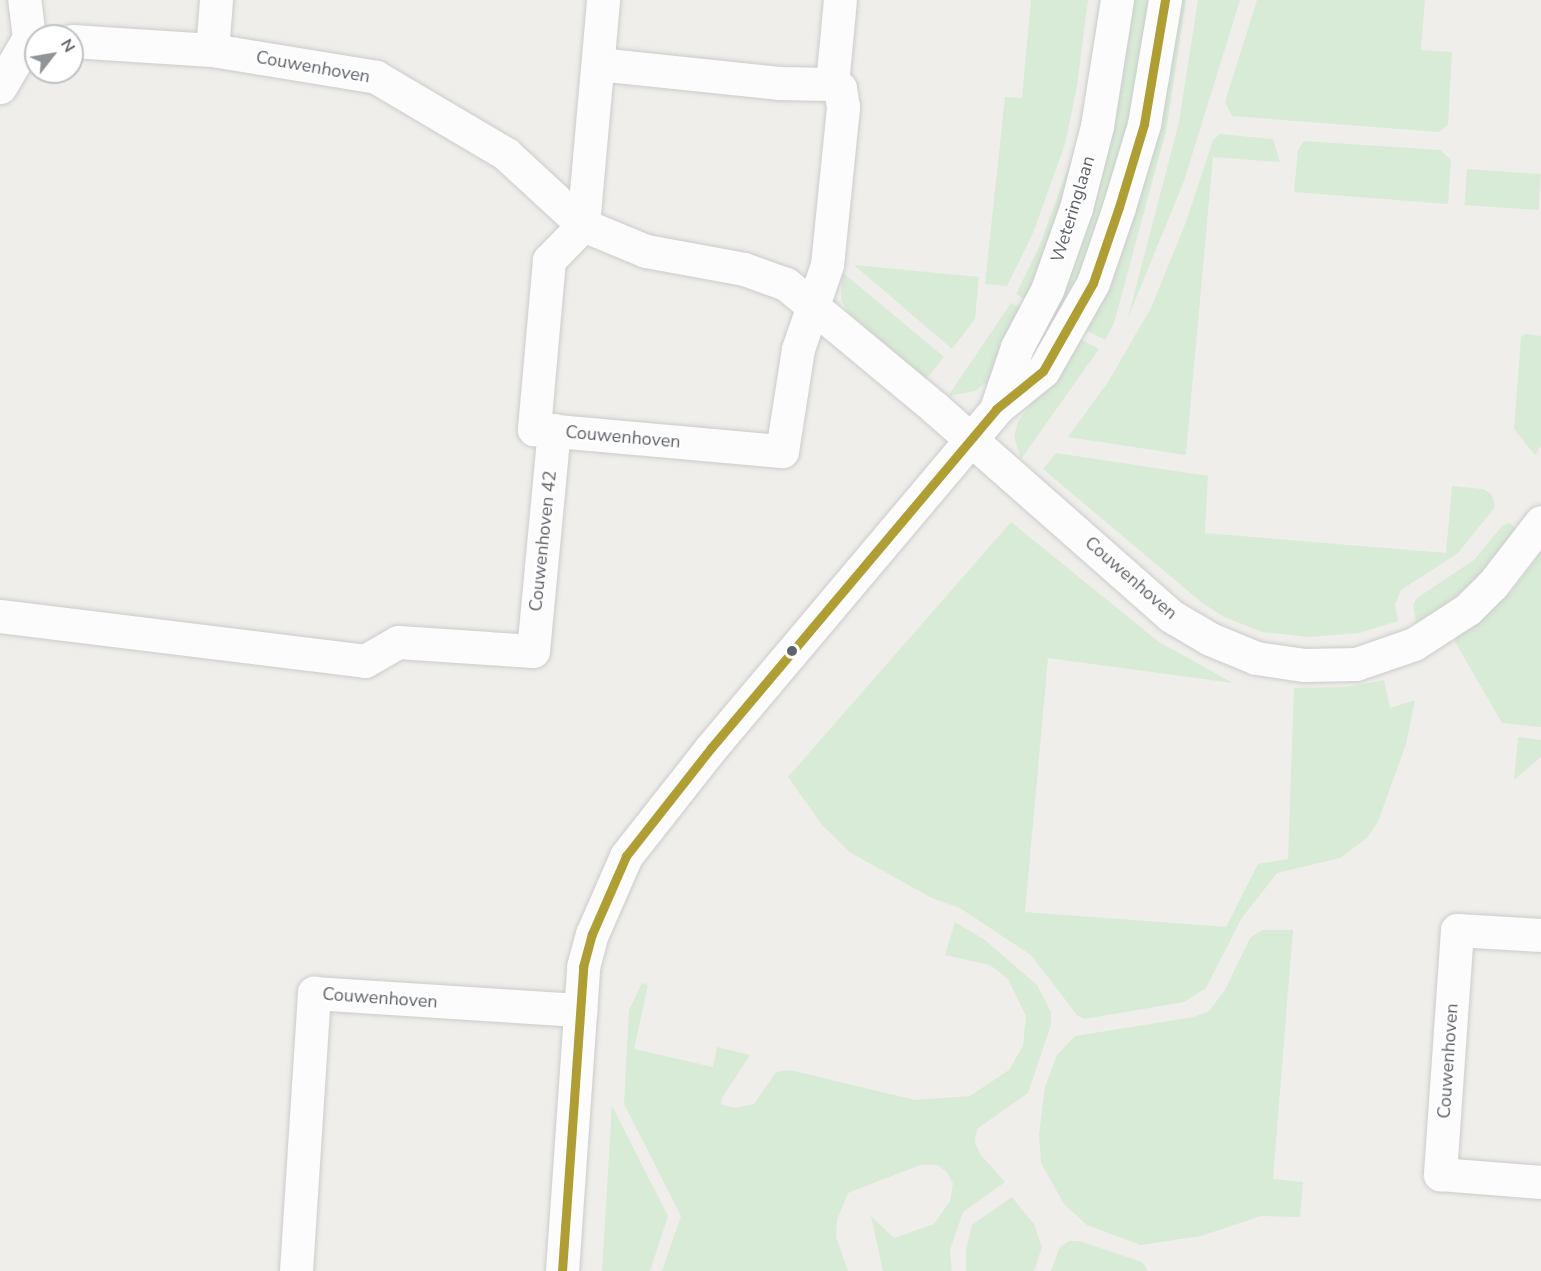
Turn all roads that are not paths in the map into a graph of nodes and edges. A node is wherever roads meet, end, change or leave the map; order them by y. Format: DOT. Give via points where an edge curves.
graph roads {
  1 [pos="24,0"];
  2 [pos="216,0"];
  3 [pos="840,0"];
  4 [pos="1117,0"];
  5 [pos="1165,0"];
  6 [pos="603,1"];
  7 [pos="30,24"];
  8 [pos="84,42"];
  9 [pos="212,50"];
  10 [pos="24,52"];
  11 [pos="598,64"];
  12 [pos="832,84"];
  13 [pos="0,87"];
  14 [pos="583,225"];
  15 [pos="814,307"];
  16 [pos="996,409"];
  17 [pos="554,430"];
  18 [pos="970,440"];
  19 [pos="1541,522"];
  20 [pos="0,616"];
  21 [pos="1541,935"];
  22 [pos="580,1010"];
  23 [pos="1541,1182"];
  24 [pos="296,1271"];
  25 [pos="562,1271"];
  1 -- 7 [label="street"];
  2 -- 9 [label="street"];
  3 -- 12 [label="street, Couwenhoven"];
  4 -- 16 [label="street, Weteringlaan" via="1097,126 1076,208 1047,291 1017,347"];
  5 -- 16 [label="street, Weteringlaan" via="1144,124 1093,283 1043,371"];
  6 -- 11 [label="street"];
  8 -- 9 [label="street, Couwenhoven"];
  9 -- 14 [label="street, Couwenhoven" via="375,77 506,154"];
  10 -- 13 [label="street"];
  11 -- 12 [label="street" via="778,83"];
  11 -- 14 [label="street"];
  12 -- 15 [label="street, Couwenhoven" via="840,88 843,107 827,264"];
  14 -- 15 [label="street, Couwenhoven" via="646,251 744,269 786,284"];
  14 -- 17 [label="street, Couwenhoven" via="549,260 534,429"];
  15 -- 17 [label="street, Couwenhoven" via="798,349 782,451"];
  15 -- 18 [label="street, Couwenhoven"];
  16 -- 18 [label="street, Weteringlaan"];
  17 -- 20 [label="street, Couwenhoven 42" via="532,651 398,642 365,661"];
  18 -- 19 [label="street, Couwenhoven" via="1171,616 1210,639 1256,658 1295,664 1356,664 1414,644 1468,609 1493,584"];
  18 -- 22 [label="street, Weteringlaan" via="711,748 626,856 592,934 583,968"];
  21 -- 23 [label="street, Couwenhoven" via="1457,930 1440,1174"];
  22 -- 24 [label="street, Couwenhoven" via="314,993"];
  22 -- 25 [label="street, Weteringlaan"];
}
